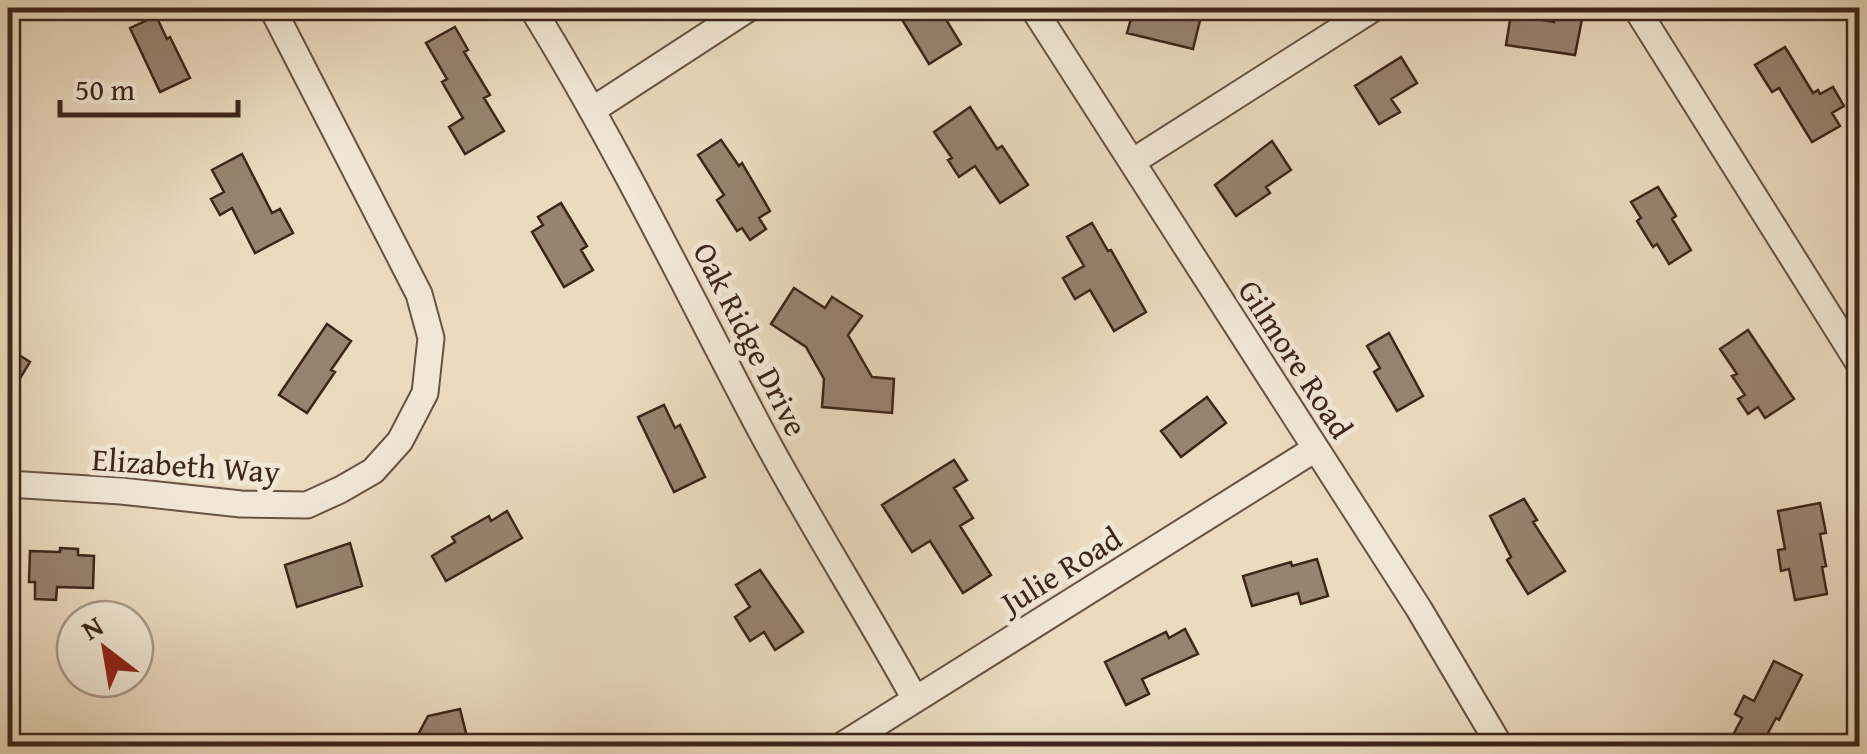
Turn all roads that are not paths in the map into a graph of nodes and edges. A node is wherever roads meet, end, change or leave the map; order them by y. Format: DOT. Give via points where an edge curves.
graph roads {
  1 [pos="272,8"];
  2 [pos="532,8"];
  3 [pos="748,8"];
  4 [pos="1033,8"];
  5 [pos="1374,8"];
  6 [pos="1636,8"];
  7 [pos="594,108"];
  8 [pos="1132,162"];
  9 [pos="1860,365"];
  10 [pos="1315,449"];
  11 [pos="8,484"];
  12 [pos="915,699"];
  13 [pos="841,746"];
  14 [pos="1500,746"];
  1 -- 11 [label="street, Elizabeth Way" via="419,294 432,338 424,393 400,441 373,471 307,505"];
  2 -- 7 [label="street, Oak Ridge Drive"];
  3 -- 7 [label="street"];
  4 -- 8 [label="street, Gilmore Road"];
  5 -- 8 [label="street"];
  6 -- 9 [label="street"];
  7 -- 12 [label="street, Oak Ridge Drive" via="808,518"];
  8 -- 10 [label="street, Gilmore Road"];
  10 -- 12 [label="street, Julie Road"];
  10 -- 14 [label="street, Gilmore Road"];
  12 -- 13 [label="street, Julie Road"];
}
